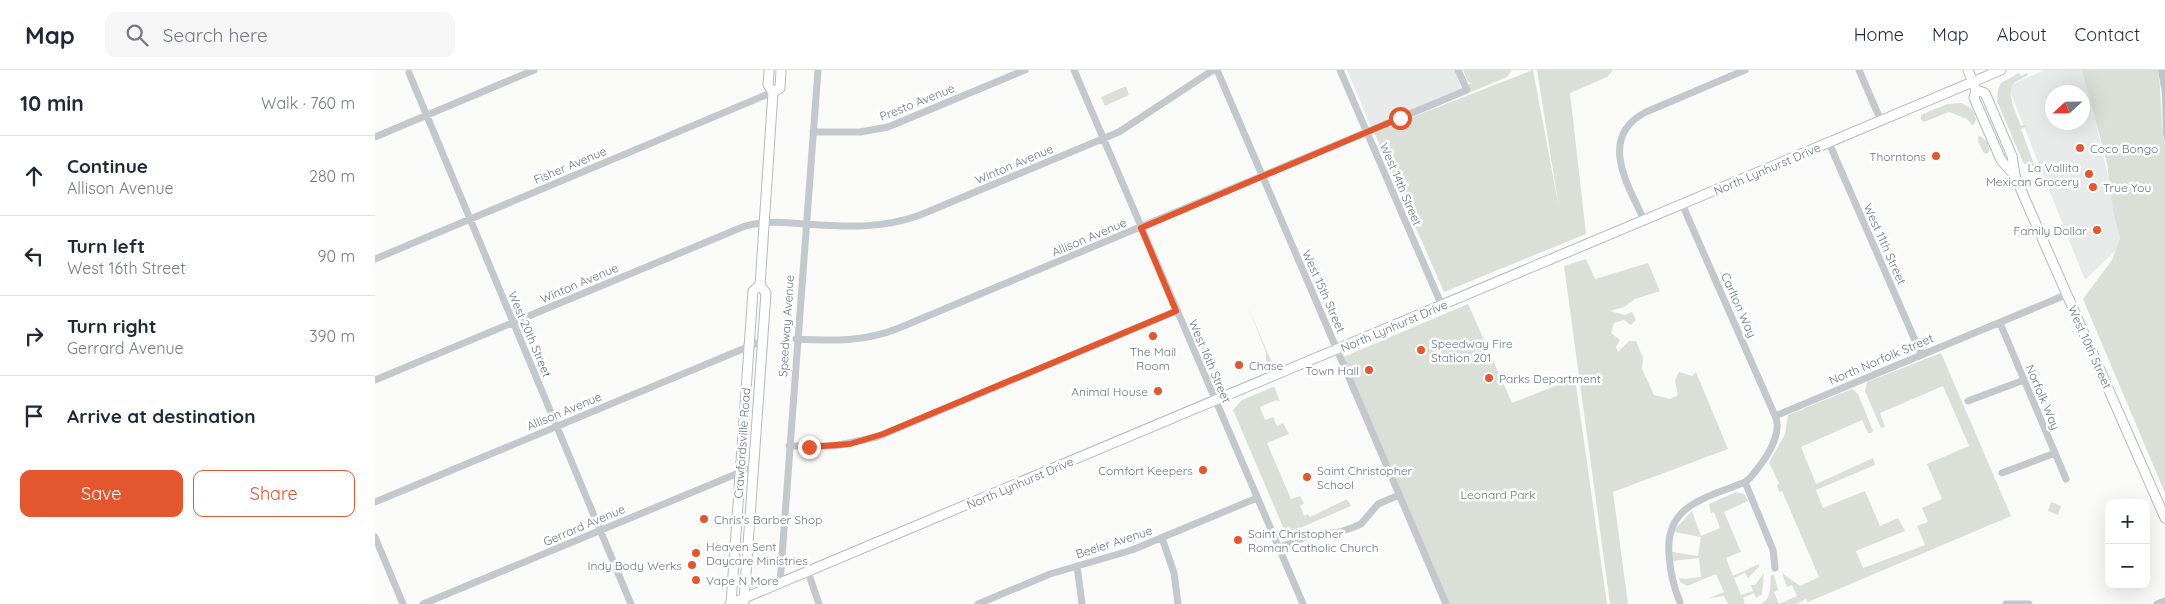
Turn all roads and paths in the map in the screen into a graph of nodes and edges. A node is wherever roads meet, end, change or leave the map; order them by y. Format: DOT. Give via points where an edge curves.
graph roads {
  1 [pos="534,70"];
  2 [pos="769,70"];
  3 [pos="781,70"];
  4 [pos="818,70"];
  5 [pos="1025,70"];
  6 [pos="1074,70"];
  7 [pos="1213,70"];
  8 [pos="1217,70"];
  9 [pos="1340,70"];
  10 [pos="1458,70"];
  11 [pos="1745,70"];
  12 [pos="1859,70"];
  13 [pos="1968,70"];
  14 [pos="2001,70"];
  15 [pos="409,73"];
  16 [pos="1975,86"];
  17 [pos="773,92"];
  18 [pos="427,115"];
  19 [pos="1881,121"];
  20 [pos="813,132"];
  21 [pos="1366,132"];
  22 [pos="375,136"];
  23 [pos="1104,139"];
  24 [pos="1829,143"];
  25 [pos="1262,176"];
  26 [pos="1682,204"];
  27 [pos="470,219"];
  28 [pos="1643,220"];
  29 [pos="765,221"];
  30 [pos="805,224"];
  31 [pos="1141,228"];
  32 [pos="375,258"];
  33 [pos="760,285"];
  34 [pos="2067,294"];
  35 [pos="1441,306"];
  36 [pos="1176,311"];
  37 [pos="513,323"];
  38 [pos="2000,323"];
  39 [pos="797,339"];
  40 [pos="762,341"];
  41 [pos="749,346"];
  42 [pos="1338,350"];
  43 [pos="1921,354"];
  44 [pos="375,380"];
  45 [pos="2024,380"];
  46 [pos="1215,401"];
  47 [pos="1969,401"];
  48 [pos="1775,416"];
  49 [pos="556,427"];
  50 [pos="789,446"];
  51 [pos="2055,452"];
  52 [pos="753,467"];
  53 [pos="740,472"];
  54 [pos="2002,474"];
  55 [pos="2066,479"];
  56 [pos="1745,482"];
  57 [pos="1399,495"];
  58 [pos="1257,498"];
  59 [pos="375,502"];
  60 [pos="2165,518"];
  61 [pos="600,530"];
  62 [pos="375,537"];
  63 [pos="1163,538"];
  64 [pos="1278,548"];
  65 [pos="1077,566"];
  66 [pos="1775,568"];
  67 [pos="808,572"];
  68 [pos="780,583"];
  69 [pos="744,601"];
  70 [pos="2165,601"];
  71 [pos="1680,602"];
  72 [pos="403,604"];
  73 [pos="423,604"];
  74 [pos="631,604"];
  75 [pos="731,604"];
  76 [pos="819,604"];
  77 [pos="978,604"];
  78 [pos="1082,604"];
  79 [pos="1178,604"];
  80 [pos="1303,604"];
  81 [pos="1446,604"];
  82 [pos="2006,604"];
  83 [pos="2029,604"];
  84 [pos="2157,604"];
  1 -- 18 [label="street"];
  2 -- 17 [label="main road, Crawfordsville Road" via="768,84"];
  3 -- 17 [label="main road, Crawfordsville Road" via="780,88"];
  4 -- 20 [label="street, Speedway Avenue"];
  5 -- 20 [label="street, Presto Avenue" via="888,127 860,132"];
  6 -- 23 [label="street, West 16th Street"];
  7 -- 23 [label="street, Winton Avenue"];
  8 -- 25 [label="street, West 15th Street"];
  9 -- 21 [label="street, West 14th Street"];
  10 -- 21 [label="street, Allison Avenue" via="1467,90"];
  11 -- 28 [label="street" via="1646,112 1627,128 1620,143 1619,162"];
  12 -- 19 [label="street"];
  13 -- 16 [label="main road, West 10th Street"];
  14 -- 16 [label="main road, North Lynhurst Drive"];
  15 -- 18 [label="street, West 20th Street"];
  16 -- 19 [label="main road, North Lynhurst Drive"];
  16 -- 34 [label="main road, West 10th Street" via="1985,93 1989,102 2012,156 2015,176"];
  17 -- 27 [label="street, Fisher Avenue"];
  17 -- 29 [label="main road, Crawfordsville Road"];
  18 -- 22 [label="street"];
  18 -- 27 [label="street, West 20th Street"];
  19 -- 24 [label="main road, North Lynhurst Drive"];
  20 -- 30 [label="street, Speedway Avenue"];
  21 -- 25 [label="street, Allison Avenue"];
  21 -- 35 [label="street, West 14th Street"];
  23 -- 30 [label="street, Winton Avenue" via="905,220 859,228"];
  23 -- 31 [label="street, West 16th Street"];
  24 -- 26 [label="main road, North Lynhurst Drive"];
  24 -- 43 [label="street, West 11th Street"];
  25 -- 31 [label="street, Allison Avenue"];
  25 -- 42 [label="street, West 15th Street"];
  26 -- 28 [label="main road, North Lynhurst Drive"];
  26 -- 48 [label="street, Carlton Way"];
  27 -- 32 [label="street, Fisher Avenue"];
  27 -- 37 [label="street, West 20th Street"];
  28 -- 35 [label="main road, North Lynhurst Drive"];
  29 -- 30 [label="street, Winton Avenue"];
  29 -- 33 [label="main road, Crawfordsville Road"];
  29 -- 37 [label="street, Winton Avenue" via="739,228"];
  30 -- 39 [label="street, Speedway Avenue"];
  31 -- 36 [label="street, West 16th Street"];
  31 -- 39 [label="street, Allison Avenue" via="887,333 852,340"];
  33 -- 40 [label="main road, Crawfordsville Road" via="766,293"];
  33 -- 41 [label="main road, Crawfordsville Road" via="753,291"];
  34 -- 38 [label="street, North Norfolk Street"];
  34 -- 60 [label="main road, West 10th Street"];
  35 -- 42 [label="main road, North Lynhurst Drive"];
  36 -- 46 [label="street, West 16th Street"];
  36 -- 50 [label="street" via="877,437 834,446"];
  37 -- 44 [label="street, Winton Avenue"];
  37 -- 49 [label="street, West 20th Street"];
  38 -- 43 [label="street, North Norfolk Street"];
  38 -- 45 [label="street, Norfolk Way"];
  39 -- 50 [label="street, Speedway Avenue"];
  40 -- 41 [label="street, Allison Avenue"];
  40 -- 52 [label="main road, Crawfordsville Road"];
  41 -- 49 [label="street, Allison Avenue"];
  41 -- 53 [label="main road, Crawfordsville Road"];
  42 -- 46 [label="main road, North Lynhurst Drive"];
  42 -- 57 [label="street, West 15th Street"];
  43 -- 48 [label="street, North Norfolk Street"];
  45 -- 47 [label="street"];
  45 -- 51 [label="street, Norfolk Way"];
  46 -- 58 [label="street, West 16th Street"];
  46 -- 67 [label="main road, North Lynhurst Drive"];
  48 -- 56 [label="street" via="1778,426 1776,438"];
  49 -- 59 [label="street, Allison Avenue"];
  49 -- 61 [label="street, West 20th Street"];
  50 -- 68 [label="street, Speedway Avenue"];
  51 -- 54 [label="street"];
  51 -- 55 [label="street, Norfolk Way"];
  52 -- 53 [label="street, Gerrard Avenue"];
  52 -- 69 [label="main road, Crawfordsville Road"];
  53 -- 61 [label="street, Gerrard Avenue"];
  53 -- 75 [label="main road, Crawfordsville Road"];
  56 -- 66 [label="street" via="1773,550"];
  56 -- 71 [label="street" via="1696,502 1672,524 1668,539 1670,573"];
  57 -- 64 [label="street" via="1378,504 1361,524 1340,532 1308,536"];
  57 -- 81 [label="street, West 15th Street"];
  58 -- 63 [label="street, Beeler Avenue"];
  58 -- 64 [label="street, West 16th Street"];
  61 -- 73 [label="street, Gerrard Avenue"];
  61 -- 74 [label="street, West 20th Street"];
  62 -- 72 [label="street"];
  63 -- 65 [label="street, Beeler Avenue" via="1126,553"];
  63 -- 79 [label="street" via="1174,573"];
  64 -- 80 [label="street, West 16th Street"];
  65 -- 77 [label="street, Beeler Avenue"];
  65 -- 78 [label="street"];
  67 -- 68 [label="main road, North Lynhurst Drive"];
  67 -- 76 [label="street"];
  68 -- 69 [label="main road, North Lynhurst Drive"];
  69 -- 75 [label="main road, North Lynhurst Drive"];
  70 -- 84 [label="street"];
  82 -- 83 [label="street"];
}
